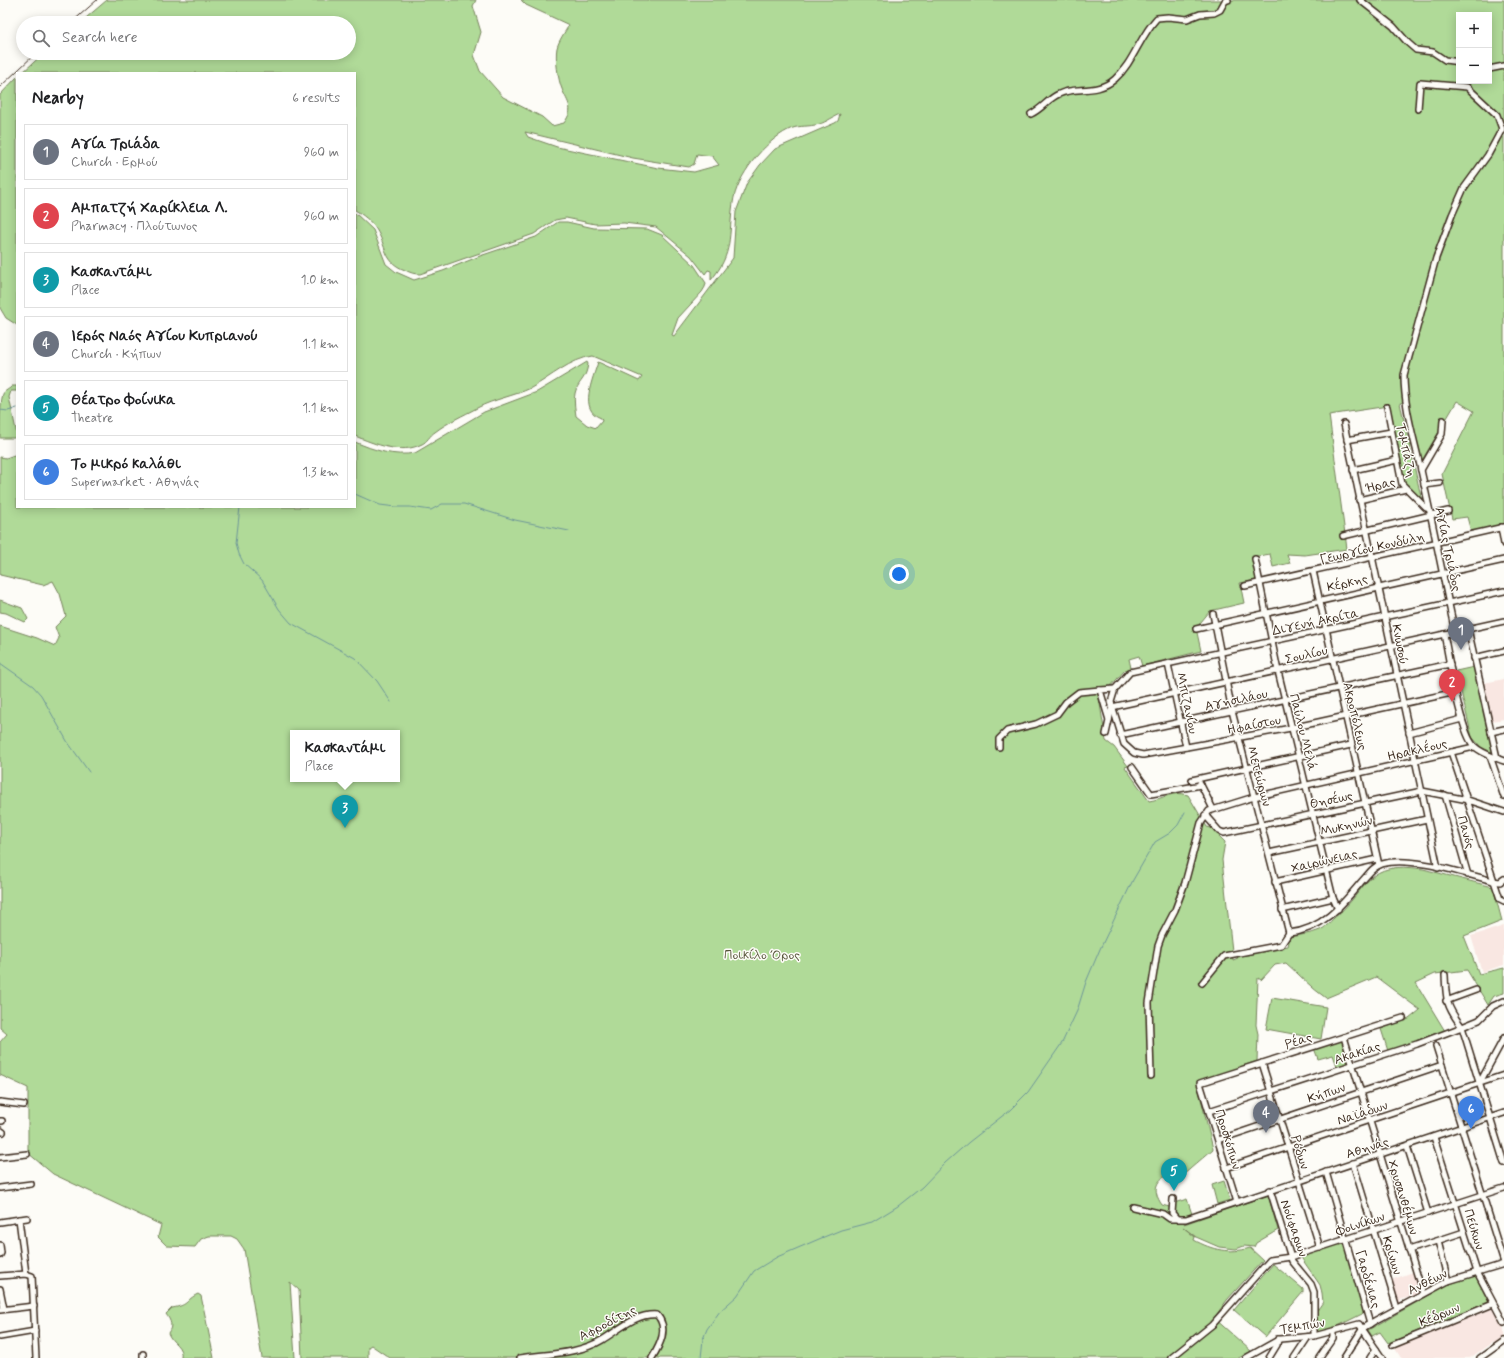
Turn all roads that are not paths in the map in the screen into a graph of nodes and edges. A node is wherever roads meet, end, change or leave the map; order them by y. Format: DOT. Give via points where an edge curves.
graph roads {
  1 [pos="1228,0"];
  2 [pos="1360,0"];
  3 [pos="1456,62"];
  4 [pos="1504,66"];
  5 [pos="1492,68"];
  6 [pos="1418,109"];
  7 [pos="1031,114"];
  8 [pos="1503,128"];
  9 [pos="1387,407"];
  10 [pos="1443,420"];
  11 [pos="1344,424"];
  12 [pos="1391,432"];
  13 [pos="1347,440"];
  14 [pos="1397,460"];
  15 [pos="1353,470"];
  16 [pos="1421,470"];
  17 [pos="1440,483"];
  18 [pos="1424,485"];
  19 [pos="1406,489"];
  20 [pos="1359,500"];
  21 [pos="1430,509"];
  22 [pos="1448,511"];
  23 [pos="1431,515"];
  24 [pos="1502,527"];
  25 [pos="1366,530"];
  26 [pos="1343,536"];
  27 [pos="1436,543"];
  28 [pos="1504,544"];
  29 [pos="1372,558"];
  30 [pos="1255,559"];
  31 [pos="1504,560"];
  32 [pos="1313,571"];
  33 [pos="1442,573"];
  34 [pos="1259,583"];
  35 [pos="1245,586"];
  36 [pos="1378,586"];
  37 [pos="1504,591"];
  38 [pos="1319,600"];
  39 [pos="1449,602"];
  40 [pos="1267,613"];
  41 [pos="1213,614"];
  42 [pos="1385,616"];
  43 [pos="1504,621"];
  44 [pos="1215,624"];
  45 [pos="1196,629"];
  46 [pos="1468,629"];
  47 [pos="1326,631"];
  48 [pos="1455,632"];
  49 [pos="1444,634"];
  50 [pos="1272,641"];
  51 [pos="1391,646"];
  52 [pos="1504,651"];
  53 [pos="1220,652"];
  54 [pos="1474,658"];
  55 [pos="1332,659"];
  56 [pos="1168,664"];
  57 [pos="1450,664"];
  58 [pos="1278,672"];
  59 [pos="1396,676"];
  60 [pos="1226,683"];
  61 [pos="1338,688"];
  62 [pos="1115,689"];
  63 [pos="1100,690"];
  64 [pos="1456,692"];
  65 [pos="1175,694"];
  66 [pos="1284,700"];
  67 [pos="1402,703"];
  68 [pos="1112,707"];
  69 [pos="1232,712"];
  70 [pos="1344,716"];
  71 [pos="1462,720"];
  72 [pos="1109,721"];
  73 [pos="1181,722"];
  74 [pos="1291,728"];
  75 [pos="1504,729"];
  76 [pos="1491,732"];
  77 [pos="1409,733"];
  78 [pos="1106,734"];
  79 [pos="1120,735"];
  80 [pos="1239,738"];
  81 [pos="1351,745"];
  82 [pos="999,747"];
  83 [pos="1186,747"];
  84 [pos="1474,747"];
  85 [pos="1451,752"];
  86 [pos="1490,756"];
  87 [pos="1299,758"];
  88 [pos="1497,758"];
  89 [pos="1415,760"];
  90 [pos="1504,761"];
  91 [pos="1132,767"];
  92 [pos="1247,768"];
  93 [pos="1358,773"];
  94 [pos="1201,785"];
  95 [pos="1306,786"];
  96 [pos="1422,790"];
  97 [pos="1445,795"];
  98 [pos="1254,797"];
  99 [pos="1504,797"];
  100 [pos="1468,800"];
  101 [pos="1364,803"];
  102 [pos="1213,809"];
  103 [pos="1504,812"];
  104 [pos="1312,814"];
  105 [pos="1205,815"];
  106 [pos="1427,819"];
  107 [pos="1261,824"];
  108 [pos="1371,830"];
  109 [pos="1319,842"];
  110 [pos="1269,853"];
  111 [pos="1377,859"];
  112 [pos="1379,865"];
  113 [pos="1438,868"];
  114 [pos="1326,870"];
  115 [pos="1468,875"];
  116 [pos="1504,880"];
  117 [pos="1493,881"];
  118 [pos="1275,882"];
  119 [pos="1333,898"];
  120 [pos="1504,901"];
  121 [pos="1338,909"];
  122 [pos="1282,910"];
  123 [pos="1289,933"];
  124 [pos="1445,975"];
  125 [pos="1202,983"];
  126 [pos="1476,990"];
  127 [pos="1446,1001"];
  128 [pos="1504,1001"];
  129 [pos="1403,1018"];
  130 [pos="1462,1027"];
  131 [pos="1344,1037"];
  132 [pos="1504,1039"];
  133 [pos="1436,1046"];
  134 [pos="1262,1063"];
  135 [pos="1352,1064"];
  136 [pos="1442,1065"];
  137 [pos="1504,1075"];
  138 [pos="1152,1076"];
  139 [pos="1200,1083"];
  140 [pos="1479,1084"];
  141 [pos="1271,1091"];
  142 [pos="1360,1092"];
  143 [pos="1451,1094"];
  144 [pos="0,1102"];
  145 [pos="24,1105"];
  146 [pos="1209,1111"];
  147 [pos="1504,1114"];
  148 [pos="1490,1118"];
  149 [pos="1280,1119"];
  150 [pos="1370,1121"];
  151 [pos="1462,1127"];
  152 [pos="1434,1137"];
  153 [pos="1218,1140"];
  154 [pos="1407,1146"];
  155 [pos="1288,1148"];
  156 [pos="27,1154"];
  157 [pos="1380,1154"];
  158 [pos="0,1157"];
  159 [pos="1353,1163"];
  160 [pos="1504,1163"];
  161 [pos="1226,1168"];
  162 [pos="1326,1172"];
  163 [pos="1299,1181"];
  164 [pos="31,1184"];
  165 [pos="0,1188"];
  166 [pos="1504,1188"];
  167 [pos="1270,1190"];
  168 [pos="1482,1195"];
  169 [pos="1173,1200"];
  170 [pos="1237,1202"];
  171 [pos="1455,1204"];
  172 [pos="1133,1207"];
  173 [pos="1172,1213"];
  174 [pos="1428,1213"];
  175 [pos="1163,1214"];
  176 [pos="27,1218"];
  177 [pos="19,1219"];
  178 [pos="1177,1219"];
  179 [pos="0,1222"];
  180 [pos="1401,1222"];
  181 [pos="1374,1230"];
  182 [pos="1464,1232"];
  183 [pos="1346,1239"];
  184 [pos="1438,1241"];
  185 [pos="0,1245"];
  186 [pos="1320,1248"];
  187 [pos="1409,1250"];
  188 [pos="1,1254"];
  189 [pos="1291,1257"];
  190 [pos="1504,1263"];
  191 [pos="1477,1272"];
  192 [pos="26,1274"];
  193 [pos="0,1276"];
  194 [pos="1448,1281"];
  195 [pos="0,1289"];
  196 [pos="1424,1294"];
  197 [pos="1493,1304"];
  198 [pos="34,1306"];
  199 [pos="1397,1308"];
  200 [pos="2,1310"];
  201 [pos="1504,1323"];
  202 [pos="1370,1324"];
  203 [pos="1363,1328"];
  204 [pos="35,1331"];
  205 [pos="1333,1332"];
  206 [pos="1311,1337"];
  207 [pos="0,1338"];
  208 [pos="1278,1339"];
  209 [pos="1504,1341"];
  210 [pos="1393,1345"];
  211 [pos="1376,1349"];
  212 [pos="35,1358"];
  213 [pos="520,1358"];
  214 [pos="652,1358"];
  215 [pos="1171,1358"];
  216 [pos="1246,1358"];
  217 [pos="1269,1358"];
  218 [pos="1294,1358"];
  219 [pos="1320,1358"];
  220 [pos="1344,1358"];
  221 [pos="1370,1358"];
  222 [pos="1382,1358"];
  223 [pos="1480,1358"];
  1 -- 7 [label="street" via="1214,13 1200,14 1188,19 1157,18 1123,71 1114,79 1100,87 1058,94"];
  2 -- 3 [label="street" via="1393,26 1416,50 1433,52 1445,60"];
  4 -- 5 [label="street"];
  6 -- 8 [label="street" via="1420,83 1467,87 1497,115"];
  8 -- 16 [label="street, Αγίας Τριάδος" via="1488,155 1464,188 1452,215 1436,258 1412,341 1404,375 1404,395"];
  9 -- 12 [label="street, Τομπάζη"];
  10 -- 16 [label="street" via="1442,434"];
  11 -- 13 [label="street, Κνωσού"];
  12 -- 13 [label="street"];
  12 -- 14 [label="street, Τομπάζη"];
  13 -- 15 [label="street, Κνωσού"];
  14 -- 15 [label="street"];
  14 -- 19 [label="street, Τομπάζη" via="1402,484"];
  15 -- 20 [label="street, Κνωσού"];
  16 -- 18 [label="street, Αγίας Τριάδος"];
  17 -- 18 [label="street"];
  18 -- 21 [label="street, Αγίας Τριάδος"];
  19 -- 20 [label="street, Ήρας"];
  19 -- 21 [label="street, Τομπάζη"];
  20 -- 25 [label="street, Κνωσού"];
  21 -- 23 [label="street, Αγίας Τριάδος"];
  22 -- 23 [label="street"];
  23 -- 25 [label="street"];
  23 -- 27 [label="street, Αγίας Τριάδος"];
  24 -- 27 [label="street, Γεωργίου Κονδύλη"];
  24 -- 28 [label="street"];
  25 -- 26 [label="street"];
  25 -- 29 [label="street, Κνωσού"];
  27 -- 29 [label="street, Γεωργίου Κονδύλη"];
  27 -- 33 [label="street, Αγίας Τριάδος"];
  29 -- 32 [label="street, Γεωργίου Κονδύλη"];
  29 -- 36 [label="street, Κνωσού"];
  30 -- 34 [label="street, Παύλου Μελά"];
  31 -- 33 [label="street, Κέρκης"];
  32 -- 34 [label="street, Γεωργίου Κονδύλη"];
  32 -- 38 [label="street, Ακροπόλεως"];
  33 -- 36 [label="street, Κέρκης"];
  33 -- 39 [label="street, Αγίας Τριάδος"];
  34 -- 35 [label="street, Γεωργίου Κονδύλη"];
  34 -- 40 [label="street, Παύλου Μελά"];
  36 -- 38 [label="street, Κέρκης"];
  36 -- 42 [label="street, Κνωσού"];
  37 -- 39 [label="street, Διγενή Ακρίτα"];
  38 -- 40 [label="street, Κέρκης"];
  38 -- 47 [label="street, Ακροπόλεως"];
  39 -- 42 [label="street, Διγενή Ακρίτα"];
  39 -- 48 [label="street, Αγίας Τριάδος"];
  40 -- 44 [label="street, Κέρκης"];
  40 -- 50 [label="street, Παύλου Μελά"];
  41 -- 44 [label="street, Μετεώρων"];
  42 -- 47 [label="street, Διγενή Ακρίτα"];
  42 -- 51 [label="street, Κνωσού"];
  43 -- 46 [label="street, Σουλίου"];
  44 -- 45 [label="street, Κέρκης"];
  44 -- 53 [label="street, Μετεώρων"];
  46 -- 48 [label="street, Σουλίου"];
  46 -- 54 [label="street"];
  47 -- 50 [label="street, Διγενή Ακρίτα"];
  47 -- 55 [label="street, Ακροπόλεως"];
  48 -- 49 [label="street, Σουλίου"];
  49 -- 51 [label="street, Σουλίου"];
  49 -- 57 [label="street"];
  50 -- 53 [label="street, Διγενή Ακρίτα"];
  50 -- 58 [label="street, Παύλου Μελά"];
  51 -- 55 [label="street, Σουλίου"];
  51 -- 59 [label="street, Κνωσού"];
  52 -- 54 [label="street"];
  53 -- 56 [label="street, Διγενή Ακρίτα"];
  53 -- 60 [label="street, Μετεώρων"];
  54 -- 76 [label="street"];
  55 -- 58 [label="street, Σουλίου"];
  55 -- 61 [label="street, Ακροπόλεως"];
  56 -- 62 [label="street, Διγενή Ακρίτα" via="1130,672"];
  56 -- 65 [label="street, Μπιζανίου"];
  57 -- 59 [label="street, Αγησιλάου"];
  57 -- 64 [label="street"];
  58 -- 60 [label="street, Σουλίου"];
  58 -- 66 [label="street, Παύλου Μελά"];
  59 -- 61 [label="street, Αγησιλάου"];
  59 -- 67 [label="street, Κνωσού"];
  60 -- 65 [label="street, Σουλίου"];
  60 -- 69 [label="street, Μετεώρων"];
  61 -- 66 [label="street, Αγησιλάου"];
  61 -- 70 [label="street, Ακροπόλεως"];
  62 -- 63 [label="street"];
  62 -- 68 [label="street" via="1111,699"];
  63 -- 72 [label="street"];
  63 -- 82 [label="street" via="1079,692 1066,702 1057,714 1036,724 1007,731 1000,739"];
  64 -- 67 [label="street, Ηφαίστου"];
  64 -- 71 [label="street"];
  65 -- 68 [label="street, Σουλίου"];
  65 -- 73 [label="street, Μπιζανίου"];
  66 -- 69 [label="street, Αγησιλάου"];
  66 -- 74 [label="street, Παύλου Μελά"];
  67 -- 70 [label="street, Ηφαίστου"];
  67 -- 77 [label="street, Κνωσού"];
  68 -- 72 [label="street"];
  68 -- 79 [label="street"];
  69 -- 73 [label="street, Αγησιλάου"];
  69 -- 80 [label="street, Μετεώρων"];
  70 -- 74 [label="street, Ηφαίστου"];
  70 -- 81 [label="street, Ακροπόλεως"];
  71 -- 77 [label="street"];
  71 -- 84 [label="street"];
  72 -- 78 [label="street"];
  73 -- 79 [label="street, Αγησιλάου"];
  73 -- 83 [label="street, Μπιζανίου"];
  74 -- 80 [label="street, Ηφαίστου"];
  74 -- 87 [label="street, Παύλου Μελά"];
  75 -- 76 [label="street"];
  76 -- 88 [label="street"];
  77 -- 89 [label="street, Κνωσού"];
  79 -- 83 [label="street, Ηφαίστου" via="1134,753 1150,754"];
  80 -- 83 [label="street, Ηφαίστου"];
  80 -- 92 [label="street, Μετεώρων"];
  81 -- 87 [label="street"];
  81 -- 93 [label="street, Ακροπόλεως"];
  84 -- 85 [label="street, Ηρακλέους"];
  84 -- 86 [label="street"];
  85 -- 89 [label="street, Ηρακλέους"];
  85 -- 100 [label="street"];
  86 -- 88 [label="street"];
  86 -- 99 [label="street"];
  87 -- 92 [label="street"];
  87 -- 95 [label="street, Παύλου Μελά"];
  88 -- 90 [label="street"];
  89 -- 93 [label="street, Ηρακλέους"];
  89 -- 96 [label="street, Κνωσού"];
  91 -- 94 [label="street" via="1151,794"];
  92 -- 94 [label="street" via="1195,780"];
  92 -- 98 [label="street, Μετεώρων"];
  93 -- 95 [label="street, Ηρακλέους"];
  93 -- 101 [label="street, Ακροπόλεως"];
  94 -- 102 [label="street"];
  95 -- 98 [label="street, Ηρακλέους"];
  95 -- 104 [label="street, Παύλου Μελά"];
  96 -- 97 [label="street, Θησέως"];
  96 -- 101 [label="street, Θησέως"];
  96 -- 106 [label="street, Κνωσού"];
  97 -- 100 [label="street, Θησέως"];
  97 -- 115 [label="street, Πανός"];
  98 -- 102 [label="street, Ηρακλέους"];
  98 -- 107 [label="street, Μετεώρων"];
  100 -- 103 [label="street, Θησέως"];
  100 -- 117 [label="street"];
  101 -- 104 [label="street, Θησέως"];
  101 -- 108 [label="street, Ακροπόλεως"];
  102 -- 105 [label="street"];
  104 -- 107 [label="street, Θησέως"];
  104 -- 109 [label="street, Παύλου Μελά"];
  105 -- 107 [label="street, Θησέως" via="1221,833"];
  105 -- 138 [label="street" via="1180,897 1158,946 1149,1003"];
  106 -- 108 [label="street, Μυκηνών"];
  106 -- 113 [label="street, Κνωσού"];
  107 -- 110 [label="street, Μετεώρων"];
  108 -- 109 [label="street, Μυκηνών"];
  108 -- 111 [label="street, Ακροπόλεως"];
  109 -- 110 [label="street, Μυκηνών"];
  109 -- 114 [label="street, Παύλου Μελά"];
  110 -- 118 [label="street, Μετεώρων"];
  111 -- 112 [label="street, Ακροπόλεως"];
  111 -- 114 [label="street, Χαιρώνειας"];
  112 -- 113 [label="street" via="1399,861"];
  112 -- 121 [label="street"];
  113 -- 115 [label="street"];
  114 -- 118 [label="street, Χαιρώνειας"];
  114 -- 119 [label="street, Παύλου Μελά"];
  115 -- 117 [label="street"];
  116 -- 117 [label="street"];
  117 -- 120 [label="street" via="1500,899"];
  118 -- 122 [label="street, Μετεώρων"];
  119 -- 121 [label="street, Παύλου Μελά"];
  119 -- 122 [label="street"];
  121 -- 123 [label="street" via="1322,923"];
  122 -- 123 [label="street, Μετεώρων"];
  123 -- 125 [label="street" via="1280,945 1224,956"];
  124 -- 127 [label="street"];
  126 -- 127 [label="street"];
  127 -- 130 [label="street"];
  128 -- 130 [label="street, Ακακίας" via="1493,1006 1479,1020"];
  129 -- 131 [label="street, Ρέας"];
  130 -- 135 [label="street, Ακακίας"];
  130 -- 140 [label="street"];
  131 -- 134 [label="street, Ρέας"];
  131 -- 135 [label="street, Χρυσανθέμων"];
  132 -- 140 [label="street"];
  133 -- 136 [label="street"];
  134 -- 139 [label="street, Ρέας"];
  134 -- 141 [label="street, Ρόδων"];
  135 -- 141 [label="street, Ακακίας"];
  135 -- 142 [label="street, Χρυσανθέμων"];
  136 -- 142 [label="street, Κήπων"];
  136 -- 143 [label="street"];
  137 -- 140 [label="street, Ναϊάδων"];
  139 -- 146 [label="street, Προσκόπων"];
  140 -- 143 [label="street, Ναϊάδων"];
  140 -- 148 [label="street"];
  141 -- 146 [label="street, Ακακίας"];
  141 -- 149 [label="street, Ρόδων"];
  142 -- 149 [label="street, Κήπων"];
  142 -- 150 [label="street, Χρυσανθέμων"];
  143 -- 150 [label="street, Ναϊάδων"];
  143 -- 151 [label="street"];
  144 -- 145 [label="street"];
  146 -- 153 [label="street, Προσκόπων"];
  147 -- 148 [label="street, Αθηνάς"];
  148 -- 151 [label="street, Αθηνάς"];
  148 -- 160 [label="street"];
  149 -- 153 [label="street, Κήπων"];
  149 -- 155 [label="street, Ρόδων"];
  150 -- 155 [label="street, Ναϊάδων"];
  150 -- 157 [label="street, Χρυσανθέμων"];
  151 -- 152 [label="street, Αθηνάς"];
  151 -- 168 [label="street"];
  152 -- 154 [label="street, Αθηνάς"];
  152 -- 171 [label="street, Πεύκων"];
  153 -- 161 [label="street, Προσκόπων"];
  154 -- 157 [label="street, Αθηνάς"];
  154 -- 174 [label="street"];
  155 -- 161 [label="street, Ναϊάδων"];
  155 -- 163 [label="street, Ρόδων"];
  156 -- 158 [label="street"];
  157 -- 159 [label="street, Αθηνάς"];
  157 -- 180 [label="street, Χρυσανθέμων"];
  159 -- 162 [label="street, Αθηνάς"];
  159 -- 181 [label="street, Κρίνων"];
  161 -- 170 [label="street, Προσκόπων"];
  162 -- 163 [label="street, Αθηνάς"];
  162 -- 183 [label="street, Γαρδένιας"];
  163 -- 167 [label="street, Αθηνάς"];
  163 -- 186 [label="street, Ρόδων"];
  164 -- 165 [label="street"];
  166 -- 168 [label="street, Φοινίκων"];
  167 -- 170 [label="street, Αθηνάς"];
  167 -- 189 [label="street, Νούφαρων"];
  168 -- 171 [label="street, Φοινίκων"];
  168 -- 190 [label="street"];
  169 -- 173 [label="street"];
  170 -- 178 [label="street, Αθηνάς" via="1186,1219"];
  171 -- 174 [label="street, Φοινίκων"];
  171 -- 182 [label="street, Πεύκων"];
  172 -- 175 [label="street"];
  173 -- 175 [label="street"];
  173 -- 178 [label="street"];
  174 -- 180 [label="street, Φοινίκων"];
  175 -- 178 [label="street" via="1170,1219"];
  176 -- 177 [label="street"];
  177 -- 179 [label="street"];
  177 -- 192 [label="street"];
  180 -- 181 [label="street, Φοινίκων"];
  180 -- 187 [label="street, Χρυσανθέμων"];
  181 -- 183 [label="street, Φοινίκων"];
  181 -- 199 [label="street, Κρίνων"];
  182 -- 184 [label="street"];
  182 -- 191 [label="street, Πεύκων"];
  183 -- 186 [label="street, Φοινίκων"];
  183 -- 202 [label="street, Γαρδένιας"];
  184 -- 187 [label="street"];
  184 -- 194 [label="street"];
  185 -- 188 [label="street"];
  186 -- 189 [label="street, Φοινίκων"];
  187 -- 196 [label="street, Χρυσανθέμων"];
  189 -- 206 [label="street, Νούφαρων" via="1314,1292"];
  189 -- 215 [label="street, Φοινίκων" via="1270,1260 1212,1325"];
  190 -- 191 [label="street, Ανθέων"];
  191 -- 194 [label="street, Ανθέων"];
  191 -- 197 [label="street, Πεύκων"];
  192 -- 193 [label="street"];
  192 -- 198 [label="street" via="32,1276"];
  194 -- 196 [label="street, Ανθέων"];
  195 -- 200 [label="street"];
  196 -- 199 [label="street, Ανθέων"];
  197 -- 201 [label="street, Πεύκων"];
  197 -- 210 [label="street, Κέδρων"];
  198 -- 200 [label="street"];
  198 -- 204 [label="street"];
  199 -- 202 [label="street, Ανθέων"];
  202 -- 203 [label="street, Ανθέων"];
  203 -- 205 [label="street, Τεμπών" via="1358,1324"];
  203 -- 211 [label="street"];
  203 -- 220 [label="street"];
  204 -- 207 [label="street"];
  204 -- 212 [label="street"];
  205 -- 206 [label="street, Τεμπών"];
  205 -- 219 [label="street" via="1333,1338"];
  206 -- 208 [label="street, Τεμπών"];
  206 -- 218 [label="street"];
  208 -- 216 [label="street, Τεμπών"];
  208 -- 217 [label="street"];
  209 -- 223 [label="street"];
  211 -- 221 [label="street"];
  211 -- 222 [label="street"];
  213 -- 214 [label="street, Αφροδίτης" via="588,1348 648,1314 657,1315 662,1320 663,1331"];
}
